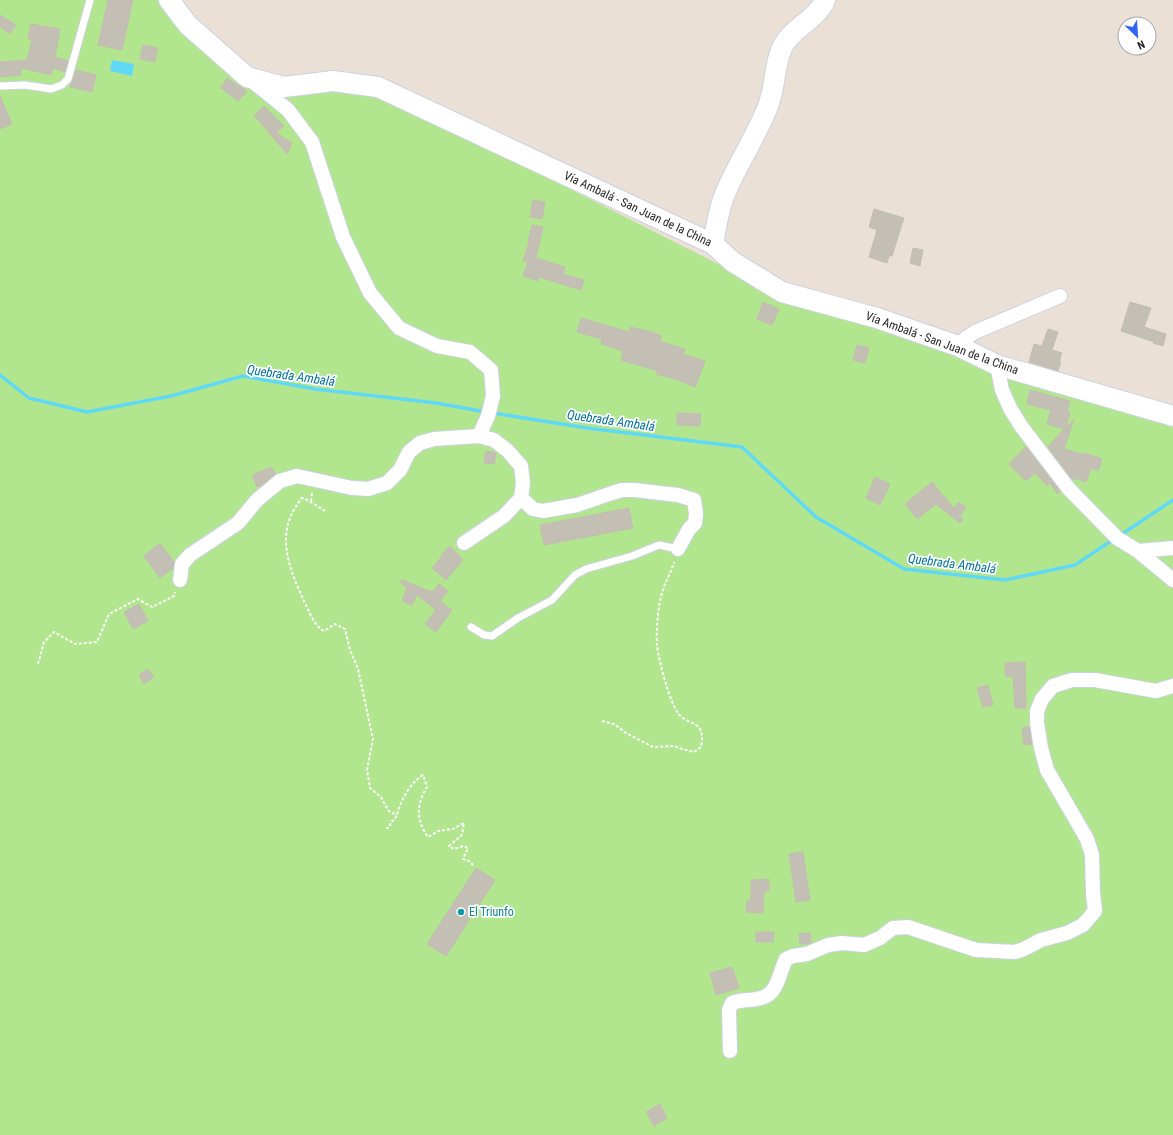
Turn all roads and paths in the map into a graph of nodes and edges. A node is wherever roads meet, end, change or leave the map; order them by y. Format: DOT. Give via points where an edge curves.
graph roads {
  1 [pos="90,0"];
  2 [pos="169,0"];
  3 [pos="825,0"];
  4 [pos="247,77"];
  5 [pos="0,86"];
  6 [pos="713,244"];
  7 [pos="1060,296"];
  8 [pos="958,346"];
  9 [pos="997,365"];
  10 [pos="1173,416"];
  11 [pos="479,436"];
  12 [pos="521,498"];
  13 [pos="325,511"];
  14 [pos="464,543"];
  15 [pos="1173,548"];
  16 [pos="678,549"];
  17 [pos="1138,551"];
  18 [pos="180,580"];
  19 [pos="1173,580"];
  20 [pos="471,627"];
  21 [pos="38,664"];
  22 [pos="1173,686"];
  23 [pos="602,721"];
  24 [pos="397,814"];
  25 [pos="386,828"];
  26 [pos="473,865"];
  27 [pos="730,1051"];
  1 -- 5 [label="lane" via="68,79 62,85 51,89 25,85"];
  2 -- 4 [label="street, Vía Ambalá - San Juan de la China" via="188,25"];
  3 -- 6 [label="street" via="822,8 800,26 784,44 777,63 774,88 768,107 723,200"];
  4 -- 6 [label="street, Vía Ambalá - San Juan de la China" via="284,87 334,81 378,87"];
  4 -- 11 [label="street" via="288,110 312,142 343,237 370,293 399,328 437,346 470,352 491,370 492,396 488,416"];
  6 -- 8 [label="street, Vía Ambalá - San Juan de la China" via="733,262 782,292 877,318"];
  7 -- 8 [label="street" via="975,332"];
  8 -- 9 [label="street, Vía Ambalá - San Juan de la China"];
  9 -- 10 [label="street, Vía Ambalá - San Juan de la China"];
  9 -- 17 [label="street" via="1002,390 1021,426 1069,489 1117,538"];
  11 -- 12 [label="street" via="494,440 521,466"];
  11 -- 18 [label="street" via="420,443 409,452 400,470 387,483 368,489 297,476 280,481 258,500 238,523 190,555 182,564"];
  12 -- 14 [label="street" via="504,516"];
  12 -- 16 [label="street" via="533,508 543,511 577,505 622,490 678,495 694,500 695,523"];
  13 -- 24 [label="path" via="302,498 294,508 285,539 287,559 304,602 319,628 324,631 335,624 345,629 358,669 373,739 367,770 370,788 381,797 391,813"];
  15 -- 17 [label="street"];
  16 -- 20 [label="lane" via="659,545 632,556 586,569 576,575 552,600 518,618 492,636 484,635"];
  16 -- 23 [label="path" via="662,593 657,645 668,688 678,713 700,728 703,738 701,747 694,752 674,746 653,747 614,724"];
  17 -- 19 [label="street"];
  18 -- 21 [label="path" via="174,596 152,607 138,599 109,614 97,642 75,644 54,632 44,642"];
  22 -- 27 [label="street" via="1156,691 1095,680 1072,680 1053,686 1042,699 1037,711 1041,748 1047,770 1087,839 1092,855 1095,911 1083,926 1015,952 976,950 908,927 893,928 880,938 864,945 828,945 807,954 793,956 786,959 779,981 769,995 732,1003 729,1010"];
  24 -- 25 [label="path" via="389,828"];
  24 -- 26 [label="path" via="403,798 423,776 427,787 418,809 421,827 428,837 464,823 462,835 449,846 454,849 463,846 468,848 463,859"];
}
